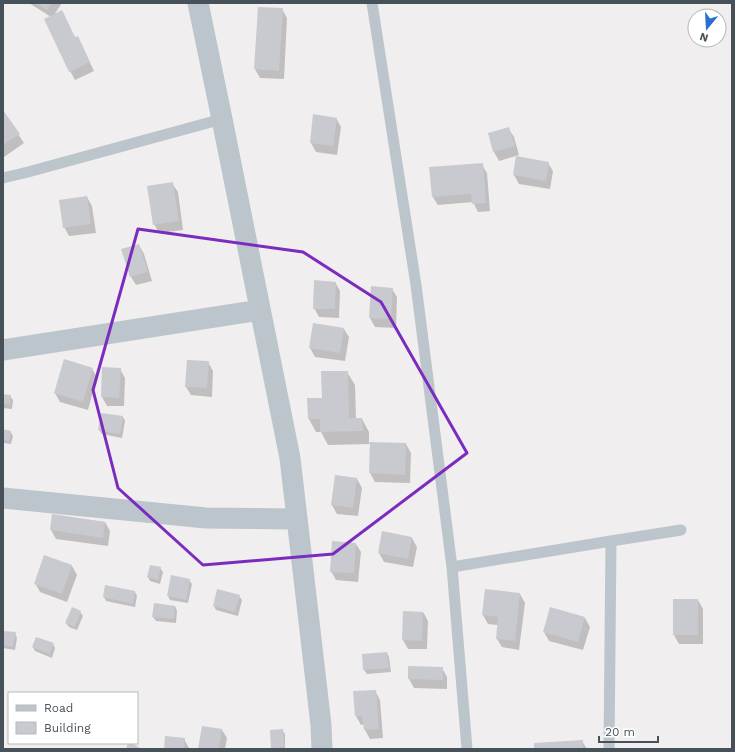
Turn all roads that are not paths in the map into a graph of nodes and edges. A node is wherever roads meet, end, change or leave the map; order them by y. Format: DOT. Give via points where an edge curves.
graph roads {
  1 [pos="198,3"];
  2 [pos="372,3"];
  3 [pos="222,119"];
  4 [pos="3,178"];
  5 [pos="260,310"];
  6 [pos="3,350"];
  7 [pos="3,498"];
  8 [pos="297,519"];
  9 [pos="681,530"];
  10 [pos="612,541"];
  11 [pos="452,568"];
  12 [pos="322,749"];
  13 [pos="467,749"];
  14 [pos="609,749"];
  1 -- 3 [label="street"];
  2 -- 11 [label="lane" via="416,285"];
  3 -- 4 [label="lane"];
  3 -- 5 [label="street"];
  5 -- 6 [label="street"];
  5 -- 8 [label="street" via="290,458"];
  7 -- 8 [label="street" via="206,518"];
  8 -- 12 [label="street"];
  9 -- 10 [label="lane"];
  10 -- 11 [label="lane"];
  10 -- 14 [label="lane"];
  11 -- 13 [label="lane"];
}
